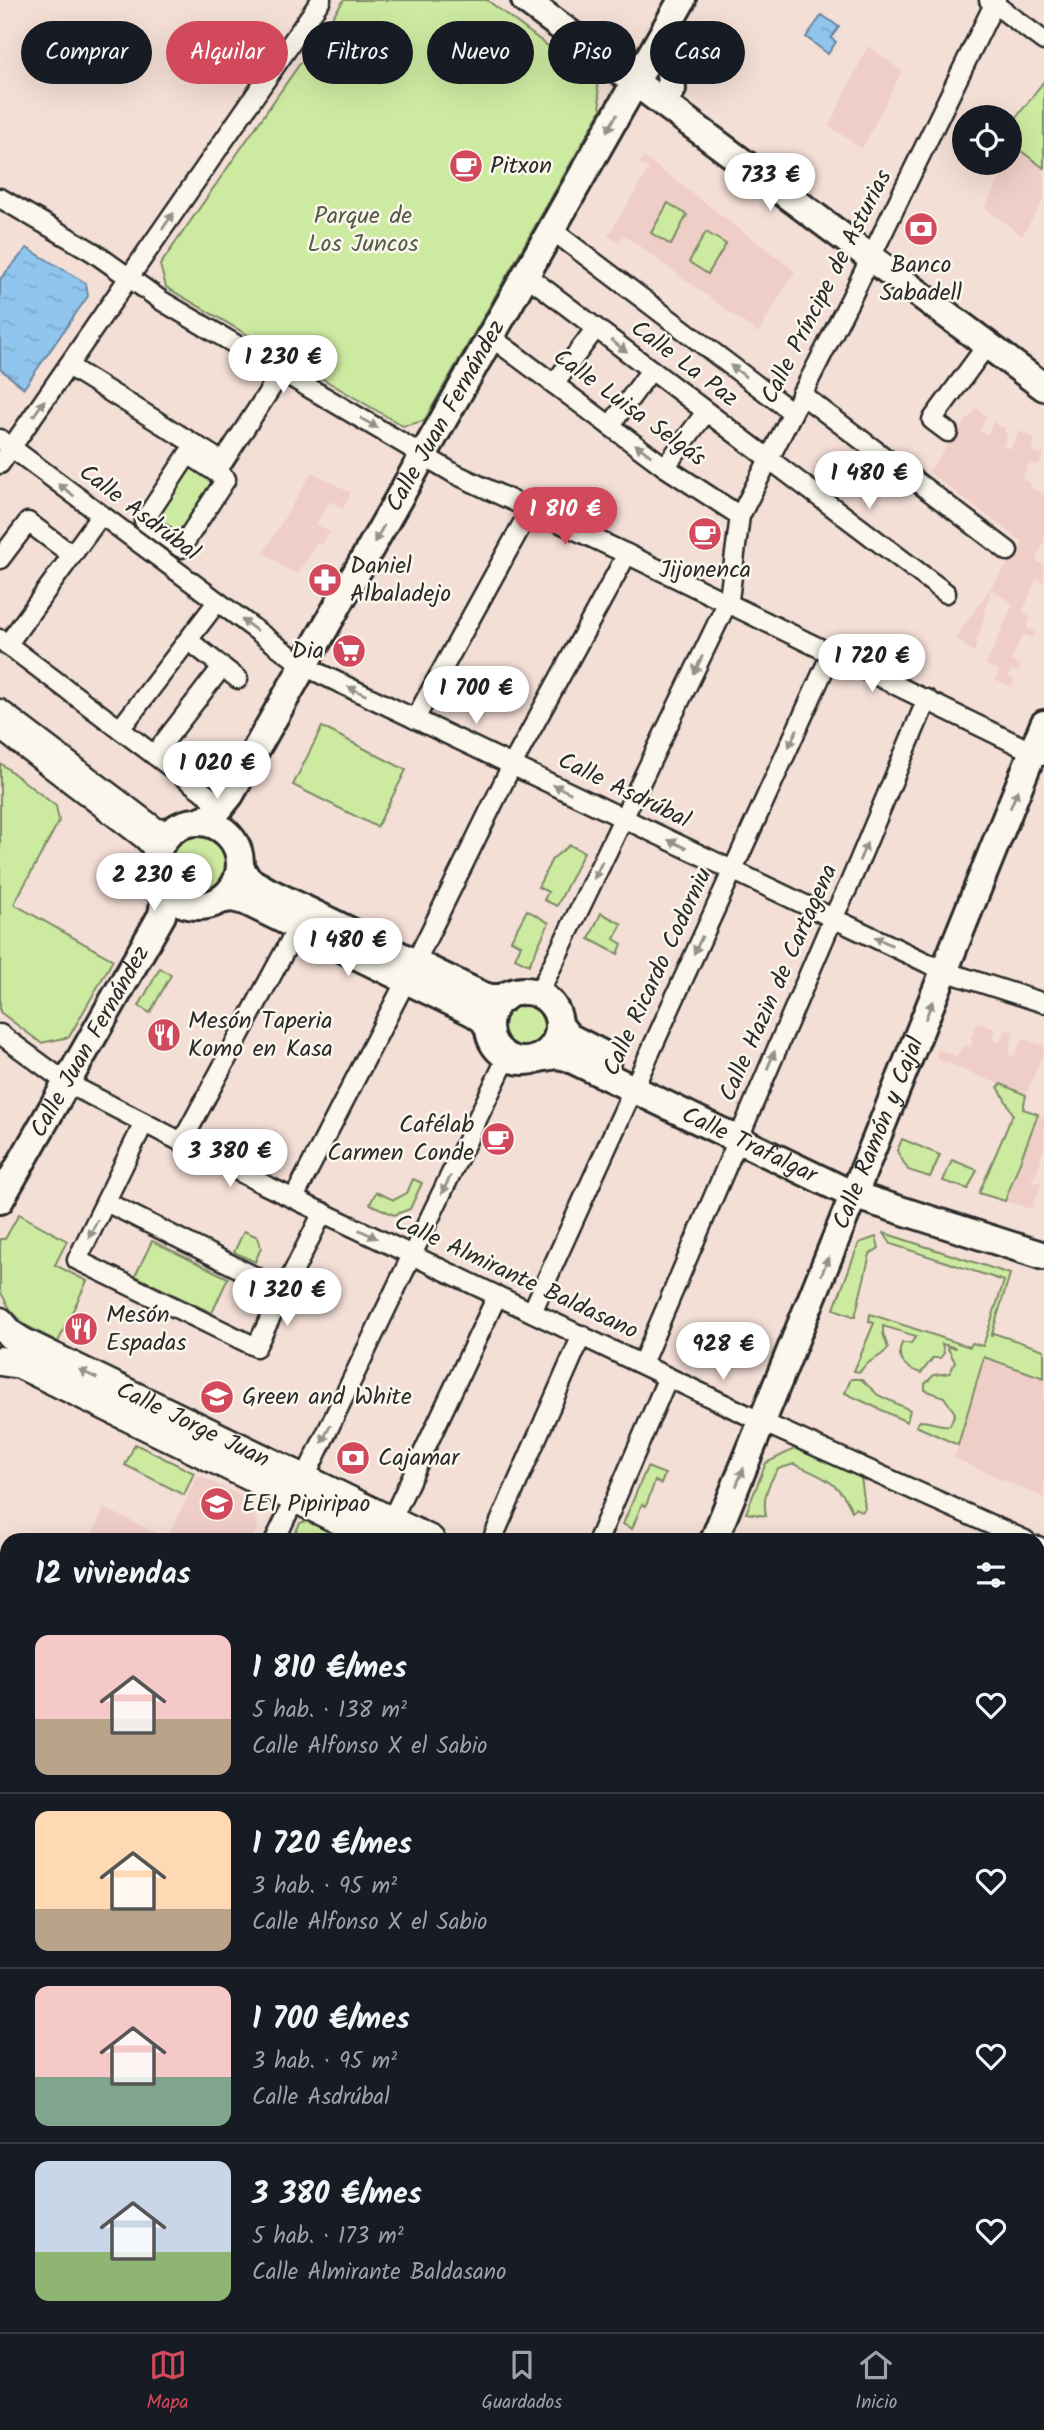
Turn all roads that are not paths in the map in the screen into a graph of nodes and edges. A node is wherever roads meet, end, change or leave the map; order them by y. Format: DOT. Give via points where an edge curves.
graph roads {
  1 [pos="321,0"];
  2 [pos="526,0"];
  3 [pos="554,0"];
  4 [pos="682,0"];
  5 [pos="993,1"];
  6 [pos="1044,41"];
  7 [pos="644,68"];
  8 [pos="0,198"];
  9 [pos="552,230"];
  10 [pos="874,251"];
  11 [pos="526,275"];
  12 [pos="129,277"];
  13 [pos="596,328"];
  14 [pos="491,337"];
  15 [pos="987,345"];
  16 [pos="68,366"];
  17 [pos="1044,367"];
  18 [pos="652,370"];
  19 [pos="282,371"];
  20 [pos="554,384"];
  21 [pos="1044,387"];
  22 [pos="801,394"];
  23 [pos="706,412"];
  24 [pos="792,412"];
  25 [pos="610,426"];
  26 [pos="948,432"];
  27 [pos="6,443"];
  28 [pos="424,455"];
  29 [pos="769,459"];
  30 [pos="0,464"];
  31 [pos="666,467"];
  32 [pos="530,510"];
  33 [pos="101,515"];
  34 [pos="740,516"];
  35 [pos="144,521"];
  36 [pos="1009,551"];
  37 [pos="5,552"];
  38 [pos="626,554"];
  39 [pos="72,555"];
  40 [pos="946,593"];
  41 [pos="217,602"];
  42 [pos="727,604"];
  43 [pos="188,640"];
  44 [pos="4,642"];
  45 [pos="831,654"];
  46 [pos="304,666"];
  47 [pos="222,667"];
  48 [pos="238,679"];
  49 [pos="926,699"];
  50 [pos="0,709"];
  51 [pos="415,719"];
  52 [pos="1044,724"];
  53 [pos="120,729"];
  54 [pos="0,730"];
  55 [pos="154,755"];
  56 [pos="1038,755"];
  57 [pos="512,765"];
  58 [pos="222,807"];
  59 [pos="624,818"];
  60 [pos="187,824"];
  61 [pos="240,867"];
  62 [pos="157,870"];
  63 [pos="732,870"];
  64 [pos="220,900"];
  65 [pos="833,918"];
  66 [pos="302,919"];
  67 [pos="410,971"];
  68 [pos="944,971"];
  69 [pos="538,995"];
  70 [pos="504,998"];
  71 [pos="1044,1003"];
  72 [pos="559,1026"];
  73 [pos="489,1029"];
  74 [pos="0,1034"];
  75 [pos="507,1057"];
  76 [pos="540,1058"];
  77 [pos="636,1080"];
  78 [pos="67,1083"];
  79 [pos="144,1124"];
  80 [pos="741,1131"];
  81 [pos="182,1142"];
  82 [pos="857,1186"];
  83 [pos="294,1198"];
  84 [pos="0,1200"];
  85 [pos="106,1202"];
  86 [pos="323,1212"];
  87 [pos="1044,1240"];
  88 [pos="412,1255"];
  89 [pos="1044,1256"];
  90 [pos="284,1291"];
  91 [pos="498,1296"];
  92 [pos="532,1312"];
  93 [pos="0,1322"];
  94 [pos="582,1335"];
  95 [pos="0,1361"];
  96 [pos="642,1364"];
  97 [pos="668,1377"];
  98 [pos="762,1422"];
  99 [pos="299,1489"];
  100 [pos="386,1531"];
  101 [pos="278,1533"];
  102 [pos="495,1533"];
  103 [pos="601,1533"];
  104 [pos="717,1533"];
  105 [pos="1009,1533"];
  12 -- 1 [label="street, one-way"];
  2 -- 7 [label="main road"];
  3 -- 7 [label="main road"];
  4 -- 7 [label="main road, Calle Juan Fernández"];
  5 -- 6 [label="street"];
  5 -- 10 [label="street, Calle Príncipe de Asturias"];
  7 -- 9 [label="main road, Calle Juan Fernández, one-way"];
  7 -- 10 [label="main road"];
  7 -- 10 [label="main road"];
  8 -- 12 [label="street"];
  9 -- 11 [label="main road, Calle Juan Fernández"];
  24 -- 9 [label="street, one-way"];
  10 -- 15 [label="main road"];
  10 -- 17 [label="main road"];
  10 -- 22 [label="street, Calle Príncipe de Asturias"];
  11 -- 13 [label="street, Calle La Paz"];
  11 -- 14 [label="main road, Calle Juan Fernández"];
  12 -- 16 [label="street"];
  12 -- 19 [label="street"];
  13 -- 18 [label="street, Calle La Paz, one-way"];
  13 -- 20 [label="street"];
  14 -- 20 [label="street, Calle Luisa Selgás"];
  14 -- 28 [label="main road, Calle Juan Fernández"];
  15 -- 21 [label="main road"];
  15 -- 26 [label="street" via="932,420"];
  16 -- 19 [label="street" via="223,462"];
  27 -- 16 [label="street, one-way"];
  18 -- 23 [label="street, Calle La Paz"];
  18 -- 25 [label="street"];
  19 -- 28 [label="street, one-way"];
  20 -- 25 [label="street, Calle Luisa Selgás"];
  22 -- 24 [label="street, Calle Príncipe de Asturias"];
  22 -- 36 [label="street"];
  23 -- 29 [label="street, Calle La Paz"];
  23 -- 31 [label="street"];
  24 -- 29 [label="street, Calle Príncipe de Asturias"];
  31 -- 25 [label="street, Calle Luisa Selgás, one-way"];
  27 -- 30 [label="street"];
  33 -- 27 [label="street, Calle Asdrúbal, one-way"];
  28 -- 32 [label="street"];
  28 -- 46 [label="main road, Calle Juan Fernández, one-way"];
  29 -- 34 [label="street, Calle Príncipe de Asturias"];
  29 -- 40 [label="street, Calle La Paz"];
  31 -- 34 [label="street, Calle Luisa Selgás"];
  32 -- 38 [label="street"];
  32 -- 51 [label="street"];
  33 -- 39 [label="street"];
  33 -- 41 [label="street, Calle Asdrúbal"];
  34 -- 42 [label="street, Calle Príncipe de Asturias"];
  35 -- 35 [label="street" via="181,548 226,479 188,454"];
  37 -- 39 [label="street" via="29,522"];
  38 -- 42 [label="street"];
  38 -- 57 [label="street"];
  39 -- 44 [label="street"];
  41 -- 43 [label="street"];
  46 -- 41 [label="street, Calle Asdrúbal, one-way"];
  42 -- 45 [label="street"];
  42 -- 59 [label="street, Calle Príncipe de Asturias, one-way"];
  43 -- 47 [label="street"];
  43 -- 53 [label="street"];
  44 -- 53 [label="street"];
  45 -- 49 [label="street"];
  45 -- 63 [label="street, Calle Ricardo Codorniu, one-way"];
  51 -- 46 [label="street, Calle Asdrúbal, one-way"];
  46 -- 58 [label="main road, Calle Juan Fernández"];
  47 -- 48 [label="street"];
  47 -- 55 [label="street"];
  49 -- 56 [label="street"];
  65 -- 49 [label="street, Calle Hazin de Cartagena, one-way"];
  50 -- 60 [label="street" via="157,828"];
  51 -- 57 [label="street, Calle Asdrúbal"];
  52 -- 56 [label="main road, Calle Ramón y Cajal"];
  53 -- 55 [label="street"];
  54 -- 62 [label="street" via="143,839"];
  55 -- 58 [label="street"];
  68 -- 56 [label="main road, Calle Ramón y Cajal, one-way"];
  59 -- 57 [label="street, Calle Asdrúbal, one-way"];
  57 -- 67 [label="street"];
  58 -- 60 [label="main road, Calle Juan Fernández" via="211,817"];
  63 -- 59 [label="street, Calle Asdrúbal, one-way"];
  59 -- 69 [label="street, Calle Príncipe de Asturias, one-way"];
  60 -- 61 [label="main road" via="215,825 230,836"];
  60 -- 62 [label="main road" via="162,841"];
  61 -- 64 [label="main road" via="235,884"];
  61 -- 66 [label="main road" via="253,884"];
  62 -- 64 [label="main road" via="170,895 185,904 203,906"];
  62 -- 78 [label="main road, Calle Juan Fernández" via="162,915"];
  63 -- 65 [label="street, Calle Asdrúbal"];
  63 -- 77 [label="street, Calle Ricardo Codorniu, one-way"];
  64 -- 66 [label="main road" via="240,899"];
  68 -- 65 [label="street, Calle Asdrúbal, one-way"];
  80 -- 65 [label="street, Calle Hazin de Cartagena, one-way"];
  66 -- 67 [label="main road"];
  66 -- 81 [label="street"];
  67 -- 70 [label="main road" via="491,998"];
  67 -- 73 [label="main road" via="484,1020"];
  67 -- 83 [label="street"];
  68 -- 71 [label="street, Calle Asdrúbal"];
  82 -- 68 [label="main road, Calle Ramón y Cajal, one-way"];
  69 -- 70 [label="main road" via="520,992"];
  69 -- 72 [label="main road" via="554,1009"];
  70 -- 73 [label="main road" via="492,1011"];
  72 -- 76 [label="main road" via="554,1044"];
  72 -- 77 [label="main road, Calle Trafalgar"];
  73 -- 75 [label="main road" via="496,1048"];
  74 -- 78 [label="street, Calle Almirante Baldasano"];
  75 -- 76 [label="main road" via="523,1061"];
  75 -- 88 [label="street, one-way"];
  76 -- 77 [label="main road, Calle Trafalgar" via="562,1055"];
  77 -- 80 [label="main road, Calle Trafalgar"];
  77 -- 92 [label="street, Calle Ricardo Codorniu"];
  78 -- 79 [label="street, Calle Almirante Baldasano"];
  78 -- 84 [label="main road, Calle Juan Fernández"];
  79 -- 81 [label="street, Calle Almirante Baldasano"];
  79 -- 85 [label="street"];
  80 -- 82 [label="main road, Calle Trafalgar"];
  80 -- 96 [label="street, Calle Hazin de Cartagena"];
  81 -- 83 [label="street, Calle Almirante Baldasano"];
  82 -- 87 [label="main road, Calle Trafalgar" via="904,1195"];
  82 -- 89 [label="main road, Calle Trafalgar"];
  98 -- 82 [label="main road, Calle Ramón y Cajal, one-way"];
  83 -- 86 [label="street, Calle Almirante Baldasano"];
  85 -- 90 [label="street"];
  85 -- 90 [label="street, one-way" via="78,1260 256,1347"];
  86 -- 88 [label="street, Calle Almirante Baldasano, one-way"];
  86 -- 90 [label="street"];
  88 -- 91 [label="street, Calle Almirante Baldasano"];
  88 -- 99 [label="street, one-way"];
  91 -- 92 [label="street, Calle Almirante Baldasano"];
  91 -- 100 [label="street"];
  92 -- 94 [label="street, Calle Almirante Baldasano"];
  99 -- 93 [label="main road, Calle Jorge Juan, one-way" via="22,1342"];
  94 -- 96 [label="street, Calle Almirante Baldasano"];
  94 -- 102 [label="street"];
  95 -- 99 [label="main road, Calle Jorge Juan" via="20,1364"];
  96 -- 97 [label="street, Calle Almirante Baldasano"];
  97 -- 98 [label="street, Calle Almirante Baldasano"];
  97 -- 103 [label="street"];
  104 -- 98 [label="main road, Calle Ramón y Cajal, one-way"];
  98 -- 105 [label="street, Calle Almirante Baldasano"];
  99 -- 100 [label="main road, Calle Jorge Juan"];
  99 -- 101 [label="street"];
}
